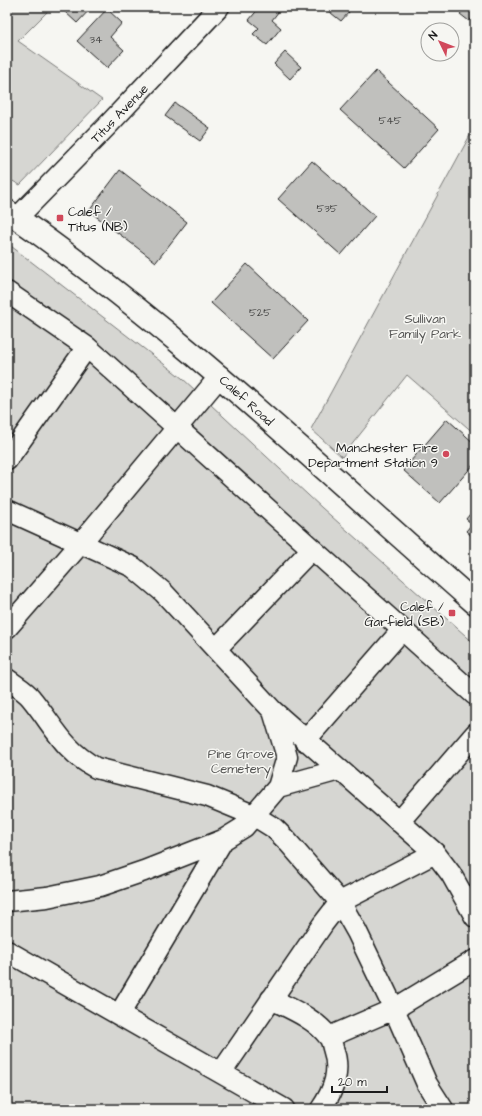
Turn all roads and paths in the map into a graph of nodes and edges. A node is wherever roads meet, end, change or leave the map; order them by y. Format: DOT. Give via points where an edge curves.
graph roads {
  1 [pos="219,7"];
  2 [pos="12,215"];
  3 [pos="7,292"];
  4 [pos="87,347"];
  5 [pos="220,376"];
  6 [pos="177,428"];
  7 [pos="7,460"];
  8 [pos="7,510"];
  9 [pos="81,543"];
  10 [pos="312,549"];
  11 [pos="475,603"];
  12 [pos="7,628"];
  13 [pos="402,630"];
  14 [pos="216,649"];
  15 [pos="7,679"];
  16 [pos="475,695"];
  17 [pos="273,711"];
  18 [pos="475,734"];
  19 [pos="305,741"];
  20 [pos="339,770"];
  21 [pos="278,787"];
  22 [pos="253,815"];
  23 [pos="399,822"];
  24 [pos="223,840"];
  25 [pos="435,853"];
  26 [pos="7,902"];
  27 [pos="340,902"];
  28 [pos="475,917"];
  29 [pos="7,951"];
  30 [pos="475,960"];
  31 [pos="272,999"];
  32 [pos="394,1008"];
  33 [pos="119,1015"];
  34 [pos="329,1037"];
  35 [pos="221,1073"];
  36 [pos="284,1109"];
  37 [pos="321,1109"];
  38 [pos="442,1109"];
  1 -- 2 [label="street, Titus Avenue" via="110,124"];
  2 -- 5 [label="main road, Calef Road" via="93,274"];
  3 -- 4 [label="street"];
  4 -- 6 [label="street"];
  4 -- 7 [label="street"];
  5 -- 6 [label="street"];
  5 -- 11 [label="main road, Calef Road"];
  6 -- 9 [label="street"];
  6 -- 10 [label="street"];
  8 -- 9 [label="street"];
  9 -- 12 [label="street"];
  9 -- 14 [label="street" via="133,567 162,592"];
  10 -- 13 [label="street"];
  10 -- 14 [label="street"];
  13 -- 16 [label="street"];
  13 -- 19 [label="street"];
  14 -- 17 [label="street"];
  15 -- 22 [label="street" via="30,697 63,742 80,759 96,768 207,796"];
  17 -- 19 [label="street"];
  17 -- 21 [label="street" via="287,757"];
  18 -- 23 [label="street"];
  19 -- 20 [label="street"];
  20 -- 21 [label="street"];
  20 -- 23 [label="street"];
  21 -- 22 [label="street"];
  22 -- 24 [label="street" via="244,827"];
  22 -- 27 [label="street" via="274,828 288,841"];
  23 -- 25 [label="street"];
  24 -- 26 [label="street" via="100,886"];
  24 -- 33 [label="street"];
  25 -- 27 [label="street"];
  25 -- 28 [label="street" via="451,874"];
  27 -- 31 [label="street"];
  27 -- 32 [label="street"];
  29 -- 33 [label="street"];
  30 -- 32 [label="street"];
  31 -- 34 [label="street" via="311,1020"];
  31 -- 35 [label="street"];
  32 -- 34 [label="street"];
  32 -- 38 [label="street" via="426,1084"];
  33 -- 35 [label="street"];
  34 -- 37 [label="street" via="337,1060 336,1077 330,1097"];
  35 -- 36 [label="street"];
}
